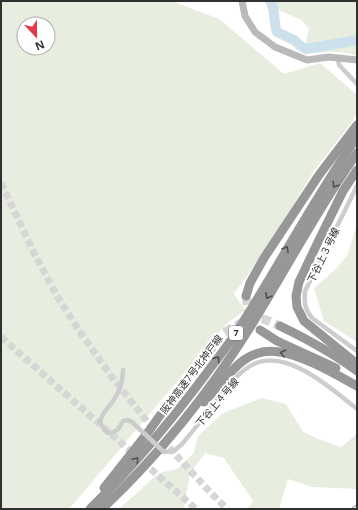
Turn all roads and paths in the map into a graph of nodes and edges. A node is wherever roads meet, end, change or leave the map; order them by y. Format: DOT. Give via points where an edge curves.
graph roads {
  1 [pos="242,1"];
  2 [pos="338,58"];
  3 [pos="357,60"];
  4 [pos="357,84"];
  5 [pos="357,125"];
  6 [pos="357,137"];
  7 [pos="357,153"];
  8 [pos="357,170"];
  9 [pos="357,186"];
  10 [pos="246,296"];
  11 [pos="280,326"];
  12 [pos="260,330"];
  13 [pos="357,350"];
  14 [pos="357,364"];
  15 [pos="123,370"];
  16 [pos="357,371"];
  17 [pos="357,382"];
  18 [pos="357,386"];
  19 [pos="166,407"];
  20 [pos="357,409"];
  21 [pos="128,484"];
  22 [pos="86,509"];
  23 [pos="90,509"];
  24 [pos="102,509"];
  1 -- 2 [label="street" via="245,16 255,32 275,47 306,60 329,56"];
  2 -- 3 [label="street"];
  2 -- 4 [label="street" via="339,65"];
  5 -- 10 [label="highway" via="319,175 264,258"];
  23 -- 6 [label="highway, 阪神高速7号北神戸線 / 7, one-way" via="119,481 184,404 235,334 309,210"];
  7 -- 21 [label="highway, 阪神高速7号北神戸線 / 7, one-way" via="323,203 248,330 216,378 174,432"];
  8 -- 14 [label="highway" via="343,191 319,240 299,282 296,296 297,307 304,321"];
  9 -- 13 [label="street, 下谷上３号線" via="305,291 304,303 312,318"];
  11 -- 16 [label="highway" via="315,343"];
  12 -- 17 [label="highway" via="334,367"];
  15 -- 20 [label="street, 下谷上４号線, bridge" via="118,391 100,422 108,433 112,433 123,421 128,420 164,452 174,450 182,444 236,377 256,363 276,360 287,363 325,383"];
  18 -- 21 [label="highway, 7, one-way" via="285,353 257,353 234,370 145,469"];
  19 -- 22 [label="highway"];
  21 -- 24 [label="highway, 阪神高速7号北神戸線 / 7"];
}
